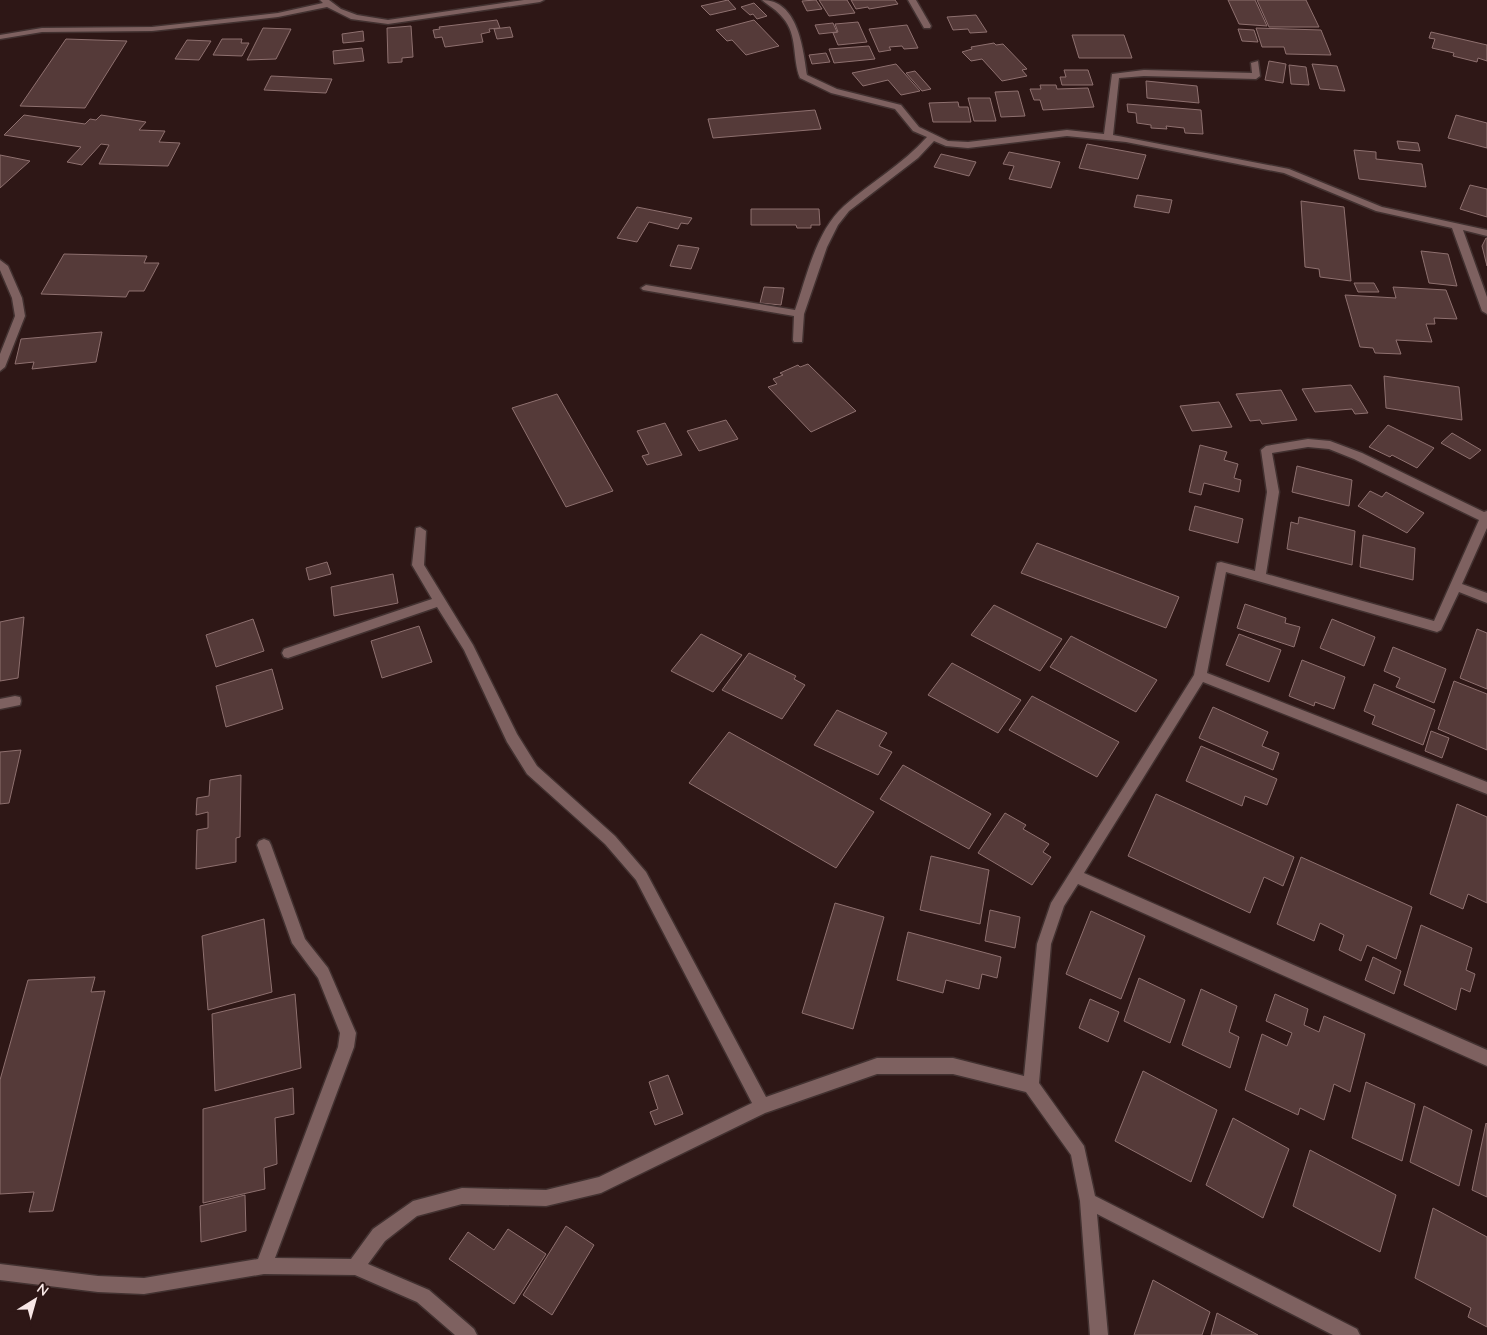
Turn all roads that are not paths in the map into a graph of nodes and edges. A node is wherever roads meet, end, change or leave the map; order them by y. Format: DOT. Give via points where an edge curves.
graph roads {
  1 [pos="540,0"];
  2 [pos="766,0"];
  3 [pos="912,0"];
  4 [pos="326,2"];
  5 [pos="926,26"];
  6 [pos="0,37"];
  7 [pos="1255,63"];
  8 [pos="1108,136"];
  9 [pos="931,138"];
  10 [pos="1456,225"];
  11 [pos="1487,233"];
  12 [pos="0,263"];
  13 [pos="646,288"];
  14 [pos="1487,311"];
  15 [pos="799,314"];
  16 [pos="798,340"];
  17 [pos="0,367"];
  18 [pos="1486,516"];
  19 [pos="420,531"];
  20 [pos="1260,577"];
  21 [pos="1455,586"];
  22 [pos="1487,598"];
  23 [pos="440,601"];
  24 [pos="288,653"];
  25 [pos="1200,676"];
  26 [pos="15,702"];
  27 [pos="0,704"];
  28 [pos="1487,788"];
  29 [pos="264,845"];
  30 [pos="1076,876"];
  31 [pos="1487,1058"];
  32 [pos="1031,1085"];
  33 [pos="762,1106"];
  34 [pos="1088,1201"];
  35 [pos="264,1266"];
  36 [pos="356,1267"];
  37 [pos="0,1272"];
  38 [pos="468,1335"];
  39 [pos="1099,1335"];
  40 [pos="1350,1335"];
  1 -- 4 [label="street" via="388,22 371,22 350,16"];
  2 -- 9 [label="street" via="783,12 797,32 803,76 834,91 898,107 916,129"];
  3 -- 5 [label="street"];
  4 -- 6 [label="street" via="278,14 152,29 42,30"];
  7 -- 8 [label="street" via="1256,76 1144,73 1115,76"];
  8 -- 9 [label="street" via="1067,133 968,145"];
  8 -- 10 [label="street" via="1286,170 1379,209"];
  9 -- 15 [label="street" via="915,156 846,208 822,247"];
  10 -- 11 [label="street"];
  10 -- 14 [label="street"];
  12 -- 17 [label="street" via="18,298 20,316"];
  13 -- 15 [label="street"];
  15 -- 16 [label="street"];
  18 -- 20 [label="street" via="1330,445 1308,444 1266,450 1272,492"];
  18 -- 21 [label="street"];
  19 -- 23 [label="street" via="418,565"];
  20 -- 21 [label="street" via="1437,627"];
  20 -- 25 [label="street" via="1221,566"];
  21 -- 22 [label="street"];
  23 -- 24 [label="street"];
  23 -- 33 [label="street" via="469,648 512,738 532,770 610,840 641,876"];
  25 -- 28 [label="street"];
  25 -- 30 [label="street"];
  26 -- 27 [label="street"];
  29 -- 35 [label="street" via="299,943 323,973 348,1033 346,1047"];
  30 -- 31 [label="street"];
  30 -- 32 [label="street" via="1058,903 1044,944"];
  32 -- 33 [label="street" via="953,1066 877,1066"];
  32 -- 34 [label="street" via="1078,1152"];
  33 -- 36 [label="street" via="601,1185 546,1198 462,1196 413,1209 379,1235"];
  34 -- 39 [label="street"];
  34 -- 40 [label="street"];
  35 -- 36 [label="street"];
  35 -- 37 [label="street" via="144,1286"];
  36 -- 38 [label="street" via="423,1296"];
}
